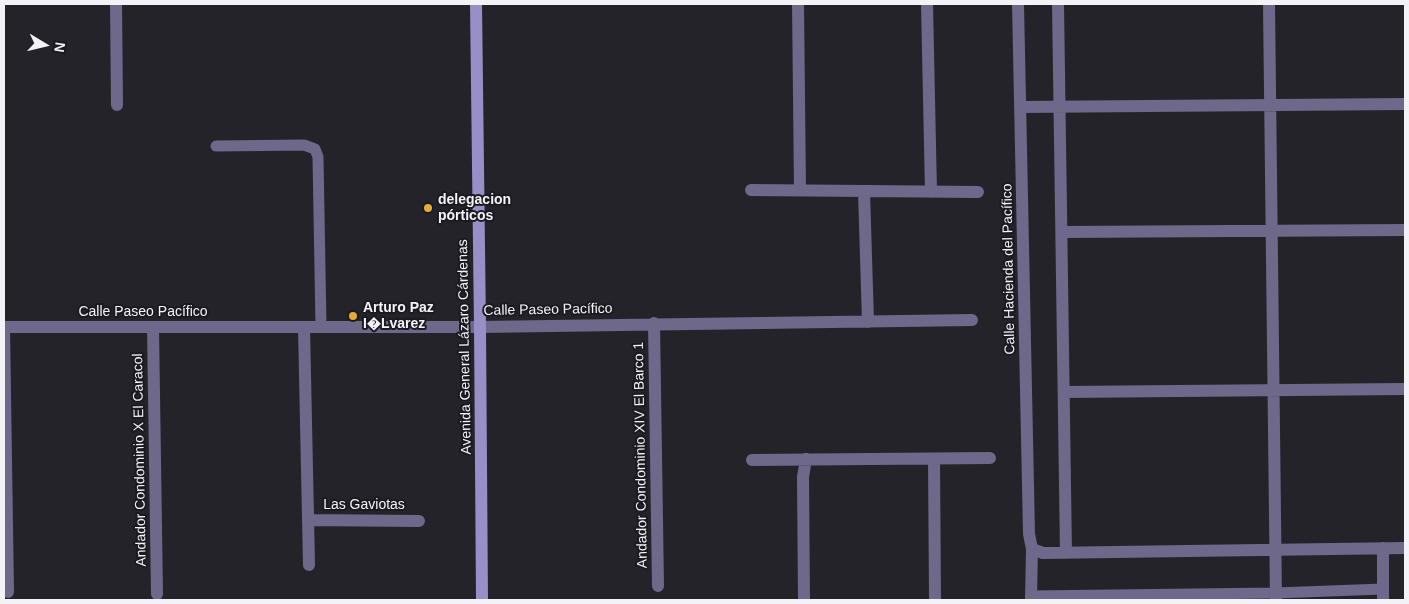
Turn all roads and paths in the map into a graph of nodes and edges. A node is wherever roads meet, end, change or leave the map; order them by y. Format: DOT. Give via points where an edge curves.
graph roads {
  1 [pos="116,4"];
  2 [pos="476,4"];
  3 [pos="798,4"];
  4 [pos="927,4"];
  5 [pos="1018,4"];
  6 [pos="1058,4"];
  7 [pos="1269,4"];
  8 [pos="1405,104"];
  9 [pos="117,105"];
  10 [pos="1270,105"];
  11 [pos="1020,107"];
  12 [pos="1060,107"];
  13 [pos="216,146"];
  14 [pos="751,190"];
  15 [pos="800,190"];
  16 [pos="864,191"];
  17 [pos="931,192"];
  18 [pos="978,192"];
  19 [pos="1405,230"];
  20 [pos="1062,232"];
  21 [pos="1272,232"];
  22 [pos="972,320"];
  23 [pos="868,322"];
  24 [pos="654,323"];
  25 [pos="4,327"];
  26 [pos="153,327"];
  27 [pos="304,327"];
  28 [pos="321,327"];
  29 [pos="480,327"];
  30 [pos="1405,389"];
  31 [pos="1274,390"];
  32 [pos="1064,392"];
  33 [pos="990,458"];
  34 [pos="806,459"];
  35 [pos="934,459"];
  36 [pos="752,460"];
  37 [pos="308,520"];
  38 [pos="419,521"];
  39 [pos="1383,548"];
  40 [pos="1405,548"];
  41 [pos="1032,549"];
  42 [pos="1277,550"];
  43 [pos="1066,553"];
  44 [pos="309,565"];
  45 [pos="658,586"];
  46 [pos="8,592"];
  47 [pos="157,594"];
  48 [pos="1382,594"];
  49 [pos="1276,596"];
  50 [pos="1031,598"];
  51 [pos="482,600"];
  52 [pos="804,600"];
  53 [pos="935,600"];
  1 -- 9 [label="street"];
  2 -- 29 [label="street, Avenida General Lázaro Cárdenas"];
  3 -- 15 [label="street"];
  4 -- 17 [label="street"];
  5 -- 11 [label="street, Calle Hacienda del Pacífico"];
  6 -- 12 [label="street"];
  7 -- 10 [label="street"];
  8 -- 10 [label="street"];
  10 -- 12 [label="street"];
  10 -- 21 [label="street"];
  11 -- 12 [label="street"];
  11 -- 41 [label="street, Calle Hacienda del Pacífico" via="1029,534"];
  12 -- 20 [label="street"];
  13 -- 28 [label="lane" via="304,145 314,149 318,157"];
  14 -- 15 [label="street"];
  15 -- 16 [label="street"];
  16 -- 17 [label="street"];
  16 -- 23 [label="street"];
  17 -- 18 [label="street"];
  19 -- 21 [label="street"];
  20 -- 21 [label="street"];
  20 -- 32 [label="street"];
  21 -- 31 [label="street"];
  22 -- 23 [label="street, Calle Paseo Pacífico"];
  23 -- 24 [label="street, Calle Paseo Pacífico"];
  24 -- 29 [label="street, Calle Paseo Pacífico"];
  24 -- 45 [label="street, Andador Condominio XIV El Barco 1"];
  25 -- 26 [label="street, Calle Paseo Pacífico"];
  25 -- 46 [label="street"];
  26 -- 27 [label="street, Calle Paseo Pacífico"];
  26 -- 47 [label="street, Andador Condominio X El Caracol"];
  27 -- 28 [label="street, Calle Paseo Pacífico"];
  27 -- 37 [label="street"];
  28 -- 29 [label="street, Calle Paseo Pacífico"];
  29 -- 51 [label="street, Avenida General Lázaro Cárdenas"];
  30 -- 31 [label="street"];
  31 -- 32 [label="street"];
  31 -- 42 [label="street"];
  32 -- 43 [label="street"];
  33 -- 35 [label="street"];
  34 -- 35 [label="street"];
  34 -- 36 [label="street"];
  34 -- 52 [label="street" via="803,477"];
  35 -- 53 [label="street"];
  37 -- 38 [label="street, Las Gaviotas"];
  37 -- 44 [label="street"];
  39 -- 40 [label="street"];
  39 -- 42 [label="street"];
  39 -- 48 [label="street"];
  41 -- 43 [label="street" via="1043,553"];
  41 -- 50 [label="street, Calle Hacienda del Pacífico"];
  42 -- 43 [label="street"];
  42 -- 49 [label="street"];
  48 -- 49 [label="lane"];
  49 -- 50 [label="lane"];
}
